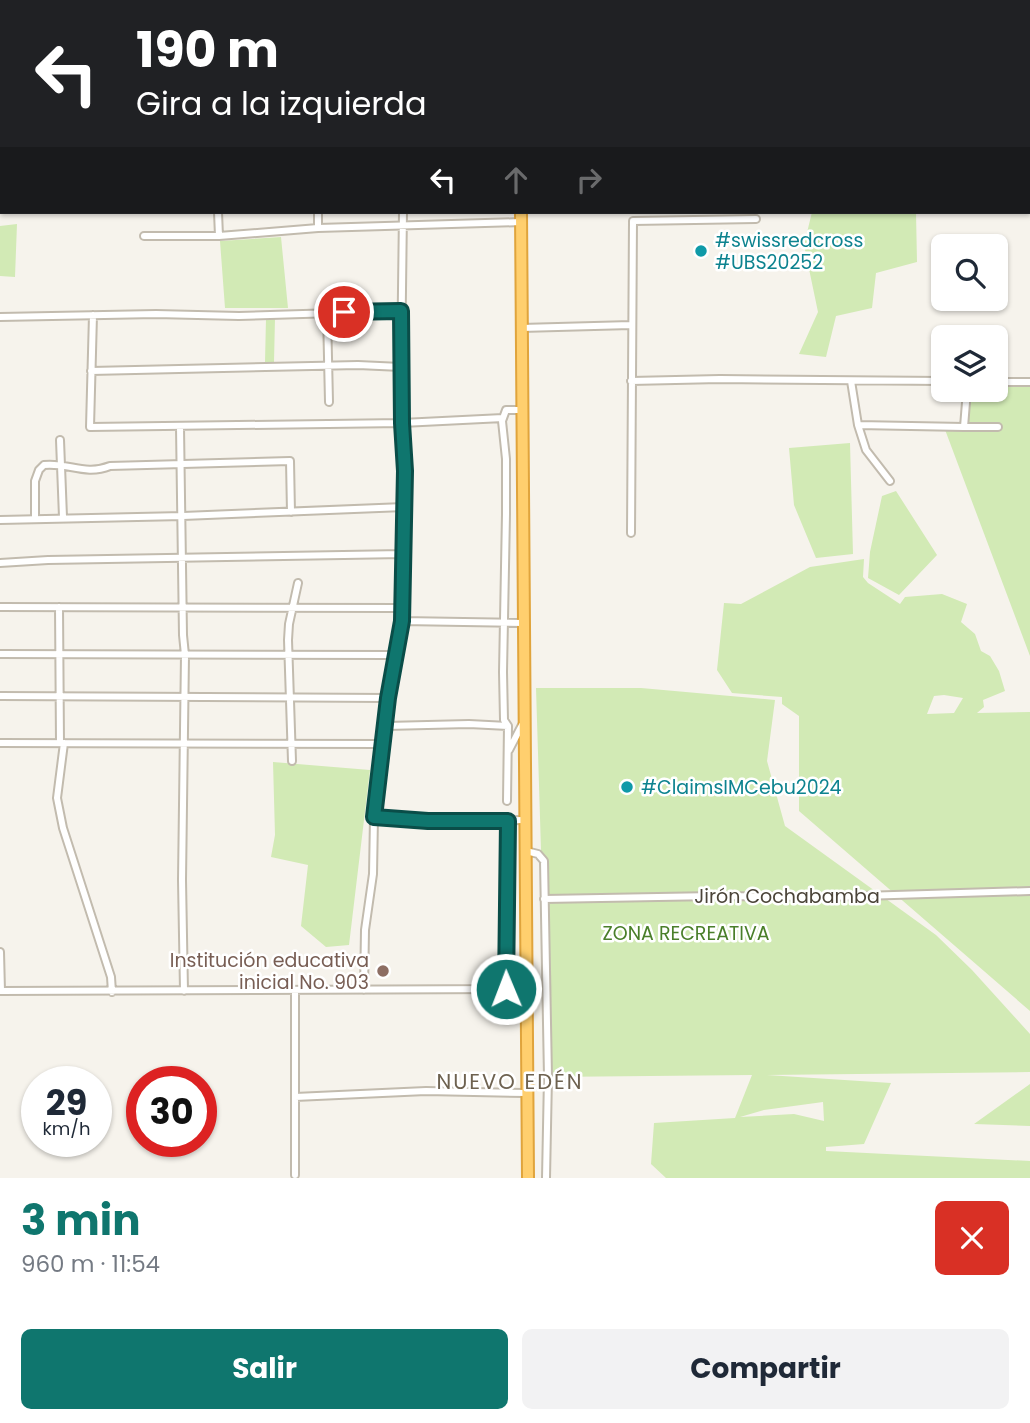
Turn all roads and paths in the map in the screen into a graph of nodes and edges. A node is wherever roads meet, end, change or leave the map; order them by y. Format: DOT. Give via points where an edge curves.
graph roads {
  1 [pos="218,214"];
  2 [pos="318,214"];
  3 [pos="403,214"];
  4 [pos="521,217"];
  5 [pos="756,219"];
  6 [pos="403,225"];
  7 [pos="318,228"];
  8 [pos="144,236"];
  9 [pos="219,236"];
  10 [pos="401,311"];
  11 [pos="327,313"];
  12 [pos="93,315"];
  13 [pos="0,317"];
  14 [pos="631,325"];
  15 [pos="521,328"];
  16 [pos="327,365"];
  17 [pos="401,367"];
  18 [pos="91,371"];
  19 [pos="631,381"];
  20 [pos="851,381"];
  21 [pos="931,382"];
  22 [pos="1008,382"];
  23 [pos="1030,382"];
  24 [pos="329,402"];
  25 [pos="966,402"];
  26 [pos="522,410"];
  27 [pos="503,418"];
  28 [pos="402,423"];
  29 [pos="858,425"];
  30 [pos="180,427"];
  31 [pos="964,427"];
  32 [pos="998,427"];
  33 [pos="60,440"];
  34 [pos="181,465"];
  35 [pos="61,466"];
  36 [pos="890,481"];
  37 [pos="404,507"];
  38 [pos="291,512"];
  39 [pos="183,516"];
  40 [pos="63,517"];
  41 [pos="35,519"];
  42 [pos="0,520"];
  43 [pos="631,533"];
  44 [pos="403,554"];
  45 [pos="183,558"];
  46 [pos="0,563"];
  47 [pos="298,583"];
  48 [pos="0,607"];
  49 [pos="59,607"];
  50 [pos="401,608"];
  51 [pos="183,609"];
  52 [pos="292,609"];
  53 [pos="402,621"];
  54 [pos="505,623"];
  55 [pos="523,623"];
  56 [pos="0,654"];
  57 [pos="59,654"];
  58 [pos="185,655"];
  59 [pos="395,655"];
  60 [pos="288,656"];
  61 [pos="0,696"];
  62 [pos="59,696"];
  63 [pos="184,696"];
  64 [pos="289,697"];
  65 [pos="388,698"];
  66 [pos="523,724"];
  67 [pos="386,726"];
  68 [pos="508,726"];
  69 [pos="183,742"];
  70 [pos="0,743"];
  71 [pos="62,743"];
  72 [pos="292,743"];
  73 [pos="384,744"];
  74 [pos="509,751"];
  75 [pos="292,761"];
  76 [pos="507,801"];
  77 [pos="374,817"];
  78 [pos="526,820"];
  79 [pos="508,821"];
  80 [pos="526,850"];
  81 [pos="1030,891"];
  82 [pos="544,900"];
  83 [pos="0,953"];
  84 [pos="364,989"];
  85 [pos="506,989"];
  86 [pos="526,989"];
  87 [pos="295,990"];
  88 [pos="1,991"];
  89 [pos="184,991"];
  90 [pos="112,992"];
  91 [pos="526,1093"];
  92 [pos="295,1097"];
  93 [pos="295,1175"];
  94 [pos="528,1178"];
  95 [pos="546,1178"];
  1 -- 9 [label="street"];
  2 -- 7 [label="street"];
  3 -- 6 [label="street"];
  4 -- 6 [label="street"];
  4 -- 15 [label="highway"];
  5 -- 14 [label="street" via="633,221"];
  6 -- 7 [label="street"];
  6 -- 10 [label="street"];
  7 -- 9 [label="street"];
  8 -- 9 [label="street"];
  10 -- 11 [label="street"];
  10 -- 17 [label="street"];
  11 -- 12 [label="street"];
  11 -- 16 [label="street"];
  12 -- 13 [label="street"];
  12 -- 18 [label="street"];
  14 -- 15 [label="street"];
  14 -- 19 [label="street"];
  15 -- 26 [label="highway"];
  16 -- 17 [label="street"];
  16 -- 18 [label="street"];
  16 -- 24 [label="street"];
  17 -- 28 [label="street"];
  18 -- 30 [label="street" via="90,427"];
  19 -- 20 [label="street"];
  19 -- 43 [label="street"];
  20 -- 21 [label="street"];
  20 -- 29 [label="street"];
  22 -- 23 [label="street"];
  25 -- 31 [label="street"];
  26 -- 27 [label="street" via="506,410"];
  26 -- 55 [label="highway"];
  27 -- 28 [label="street"];
  27 -- 54 [label="street"];
  28 -- 30 [label="street"];
  28 -- 37 [label="street"];
  29 -- 31 [label="street"];
  29 -- 36 [label="street" via="866,450"];
  30 -- 34 [label="street"];
  31 -- 32 [label="street"];
  33 -- 35 [label="street"];
  34 -- 35 [label="street" via="89,470"];
  34 -- 38 [label="street" via="290,461"];
  34 -- 39 [label="street"];
  35 -- 40 [label="street"];
  35 -- 41 [label="street" via="44,465 39,470"];
  37 -- 38 [label="street"];
  37 -- 44 [label="street"];
  38 -- 39 [label="street"];
  39 -- 40 [label="street"];
  39 -- 45 [label="street"];
  40 -- 41 [label="street"];
  41 -- 42 [label="street"];
  44 -- 45 [label="street"];
  44 -- 50 [label="street"];
  45 -- 46 [label="street"];
  45 -- 51 [label="street"];
  47 -- 52 [label="street"];
  48 -- 49 [label="street"];
  49 -- 51 [label="street"];
  49 -- 57 [label="street"];
  50 -- 52 [label="street"];
  50 -- 53 [label="street"];
  51 -- 52 [label="street"];
  51 -- 58 [label="street"];
  52 -- 60 [label="street"];
  53 -- 54 [label="street"];
  53 -- 59 [label="street"];
  54 -- 55 [label="street"];
  54 -- 68 [label="street" via="504,720"];
  55 -- 66 [label="highway"];
  56 -- 57 [label="street"];
  57 -- 58 [label="street"];
  57 -- 62 [label="street"];
  58 -- 60 [label="street"];
  58 -- 63 [label="street"];
  59 -- 60 [label="street"];
  59 -- 65 [label="street"];
  60 -- 64 [label="street"];
  61 -- 62 [label="street"];
  62 -- 63 [label="street"];
  62 -- 71 [label="street"];
  63 -- 64 [label="street"];
  63 -- 69 [label="street"];
  64 -- 65 [label="street"];
  64 -- 72 [label="street"];
  65 -- 67 [label="street"];
  66 -- 74 [label="street"];
  66 -- 78 [label="highway"];
  67 -- 68 [label="street"];
  67 -- 73 [label="street"];
  68 -- 74 [label="street"];
  69 -- 71 [label="street"];
  69 -- 72 [label="street"];
  69 -- 89 [label="street"];
  70 -- 71 [label="street"];
  71 -- 90 [label="street" via="57,798"];
  72 -- 73 [label="street"];
  72 -- 75 [label="street"];
  73 -- 77 [label="street"];
  74 -- 76 [label="street"];
  77 -- 79 [label="street"];
  77 -- 84 [label="street"];
  78 -- 79 [label="street"];
  78 -- 80 [label="highway"];
  79 -- 85 [label="street"];
  80 -- 82 [label="street" via="544,861"];
  80 -- 86 [label="highway"];
  81 -- 82 [label="street, Jirón Cochabamba"];
  82 -- 95 [label="street"];
  83 -- 88 [label="street"];
  84 -- 85 [label="street"];
  84 -- 87 [label="street"];
  85 -- 86 [label="street"];
  86 -- 91 [label="highway"];
  87 -- 89 [label="street"];
  87 -- 92 [label="street"];
  88 -- 90 [label="street"];
  89 -- 90 [label="street"];
  91 -- 92 [label="street" via="426,1091"];
  91 -- 94 [label="highway"];
  92 -- 93 [label="street"];
}
